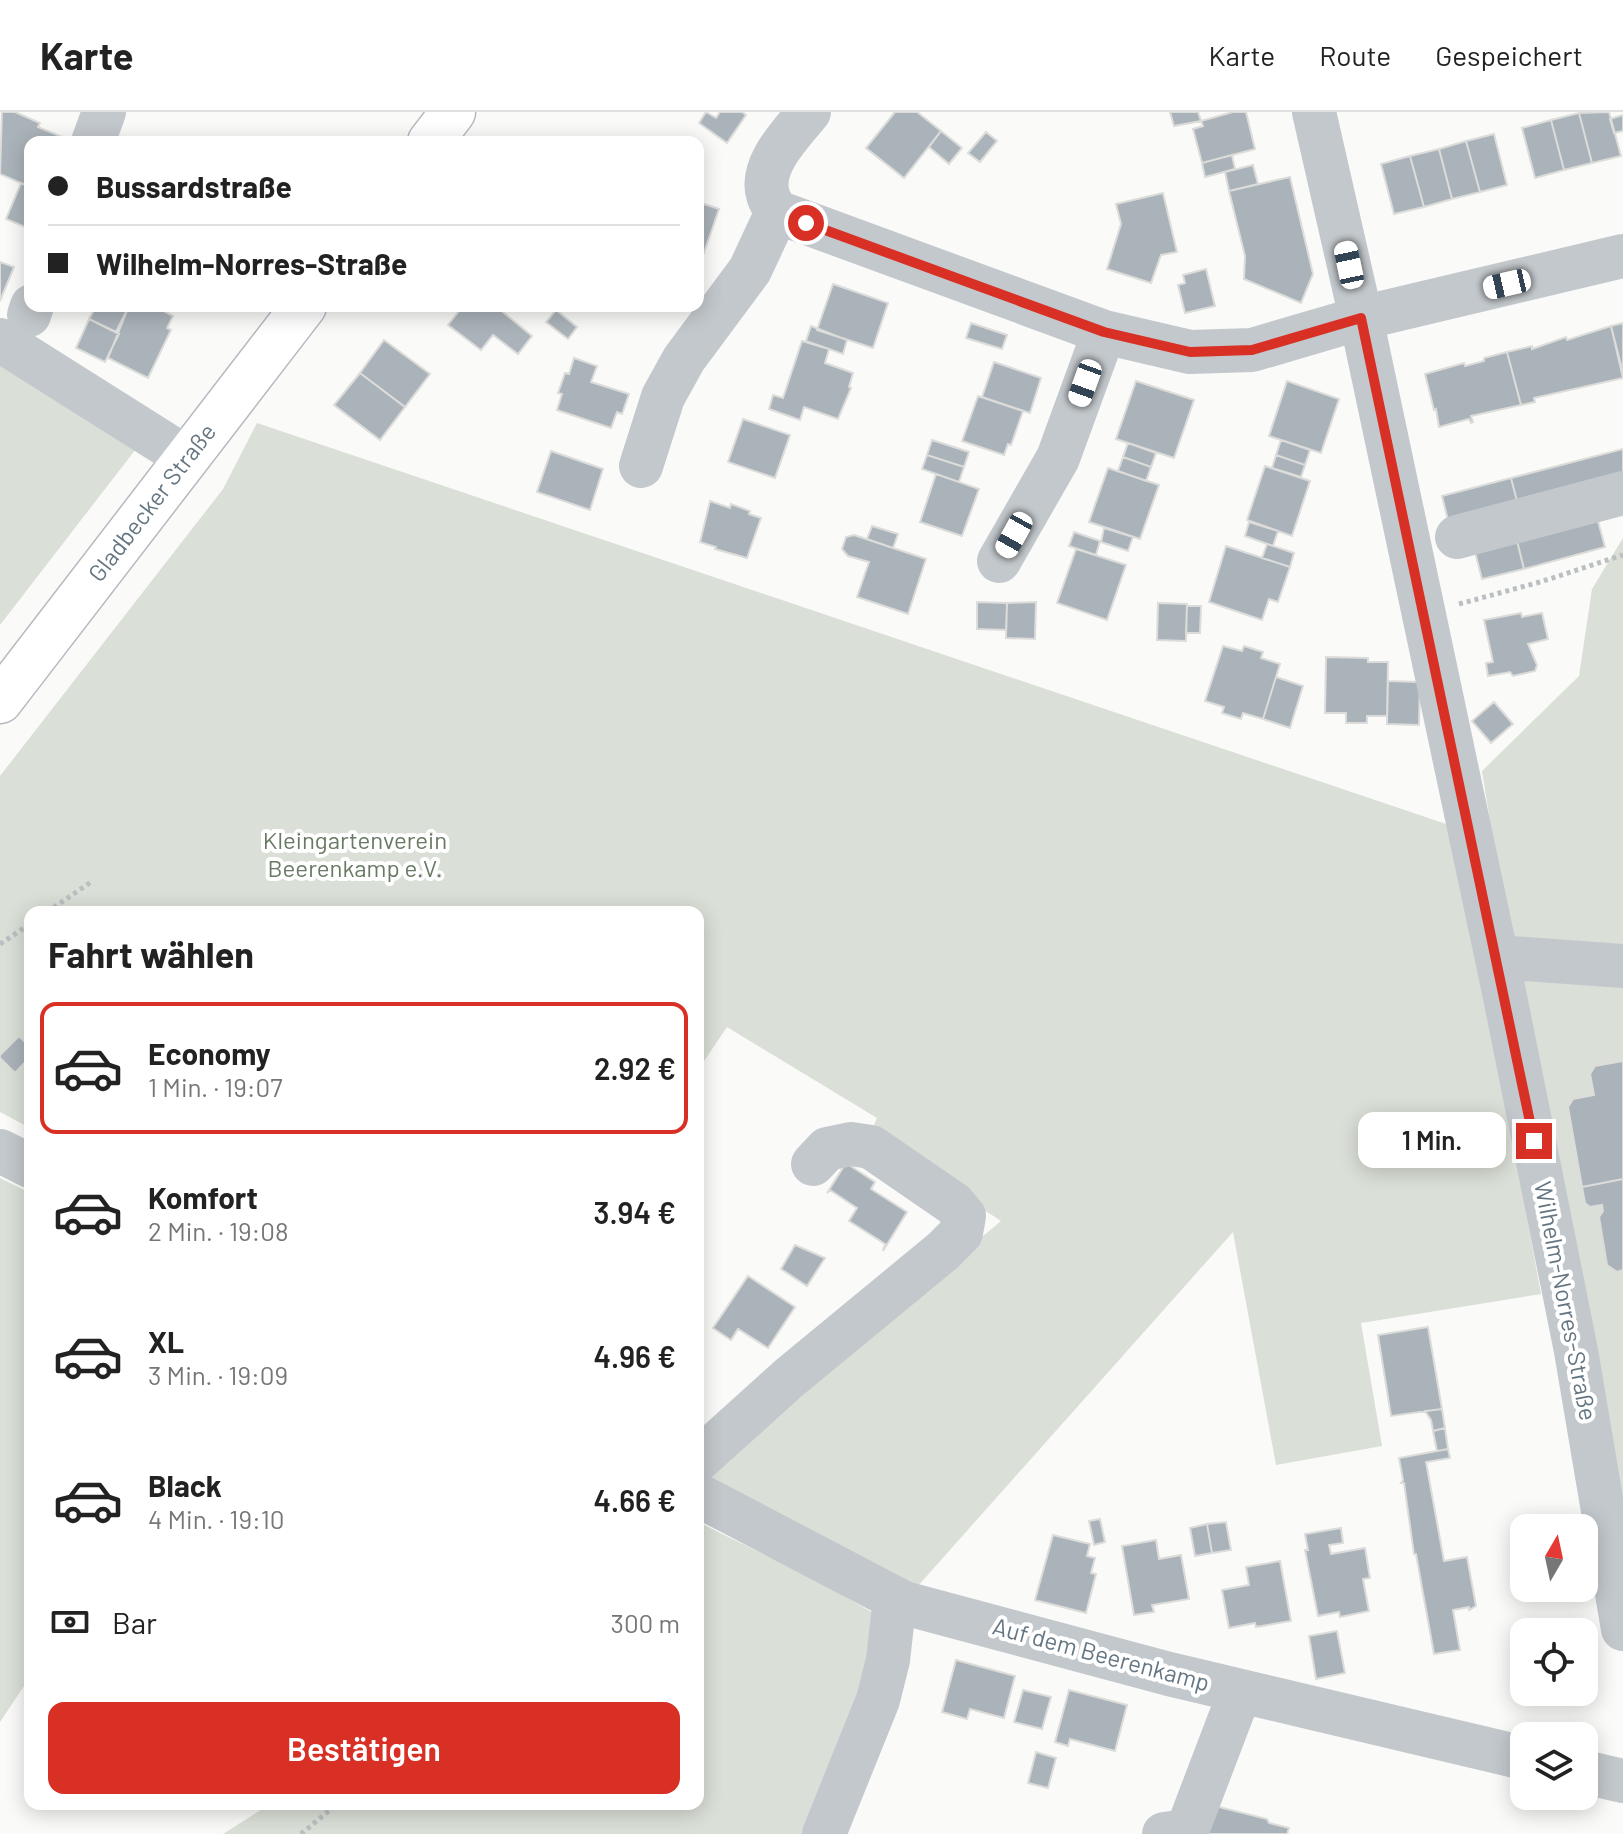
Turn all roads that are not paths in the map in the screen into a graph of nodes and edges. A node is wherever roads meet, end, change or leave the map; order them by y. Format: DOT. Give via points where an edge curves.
graph roads {
  1 [pos="104,112"];
  2 [pos="453,112"];
  3 [pos="809,112"];
  4 [pos="1314,112"];
  5 [pos="95,136"];
  6 [pos="435,136"];
  7 [pos="777,212"];
  8 [pos="1623,256"];
  9 [pos="299,312"];
  10 [pos="1361,318"];
  11 [pos="20,320"];
  12 [pos="1104,332"];
  13 [pos="187,458"];
  14 [pos="641,466"];
  15 [pos="1623,493"];
  16 [pos="1457,537"];
  17 [pos="999,561"];
  18 [pos="0,701"];
  19 [pos="1497,957"];
  20 [pos="1623,966"];
  21 [pos="0,1151"];
  22 [pos="24,1163"];
  23 [pos="813,1164"];
  24 [pos="704,1455"];
  25 [pos="704,1498"];
  26 [pos="895,1598"];
  27 [pos="1623,1629"];
  28 [pos="1240,1692"];
  29 [pos="1510,1755"];
  30 [pos="1598,1775"];
  31 [pos="1623,1781"];
  32 [pos="824,1834"];
  33 [pos="1164,1834"];
  1 -- 5 [label="street"];
  2 -- 6 [label="main road"];
  3 -- 7 [label="street" via="770,167 767,194"];
  4 -- 10 [label="street, Wilhelm-Norres-Straße"];
  7 -- 12 [label="street"];
  7 -- 14 [label="street" via="750,270 684,359 663,397"];
  8 -- 10 [label="street"];
  9 -- 13 [label="main road, Gladbecker Straße"];
  10 -- 12 [label="street" via="1252,350 1190,352"];
  10 -- 19 [label="street, Wilhelm-Norres-Straße"];
  11 -- 13 [label="street"];
  12 -- 17 [label="street" via="1058,458"];
  13 -- 18 [label="main road, Gladbecker Straße"];
  15 -- 16 [label="street"];
  19 -- 20 [label="street"];
  19 -- 27 [label="street, Wilhelm-Norres-Straße" via="1576,1351"];
  21 -- 22 [label="street"];
  23 -- 24 [label="street" via="827,1149 871,1147 954,1204 964,1216 961,1233"];
  25 -- 26 [label="street, Auf dem Beerenkamp"];
  26 -- 28 [label="street, Auf dem Beerenkamp"];
  26 -- 32 [label="street" via="878,1700"];
  28 -- 29 [label="street, Auf dem Beerenkamp"];
  28 -- 33 [label="street" via="1187,1831"];
  30 -- 31 [label="street"];
}
